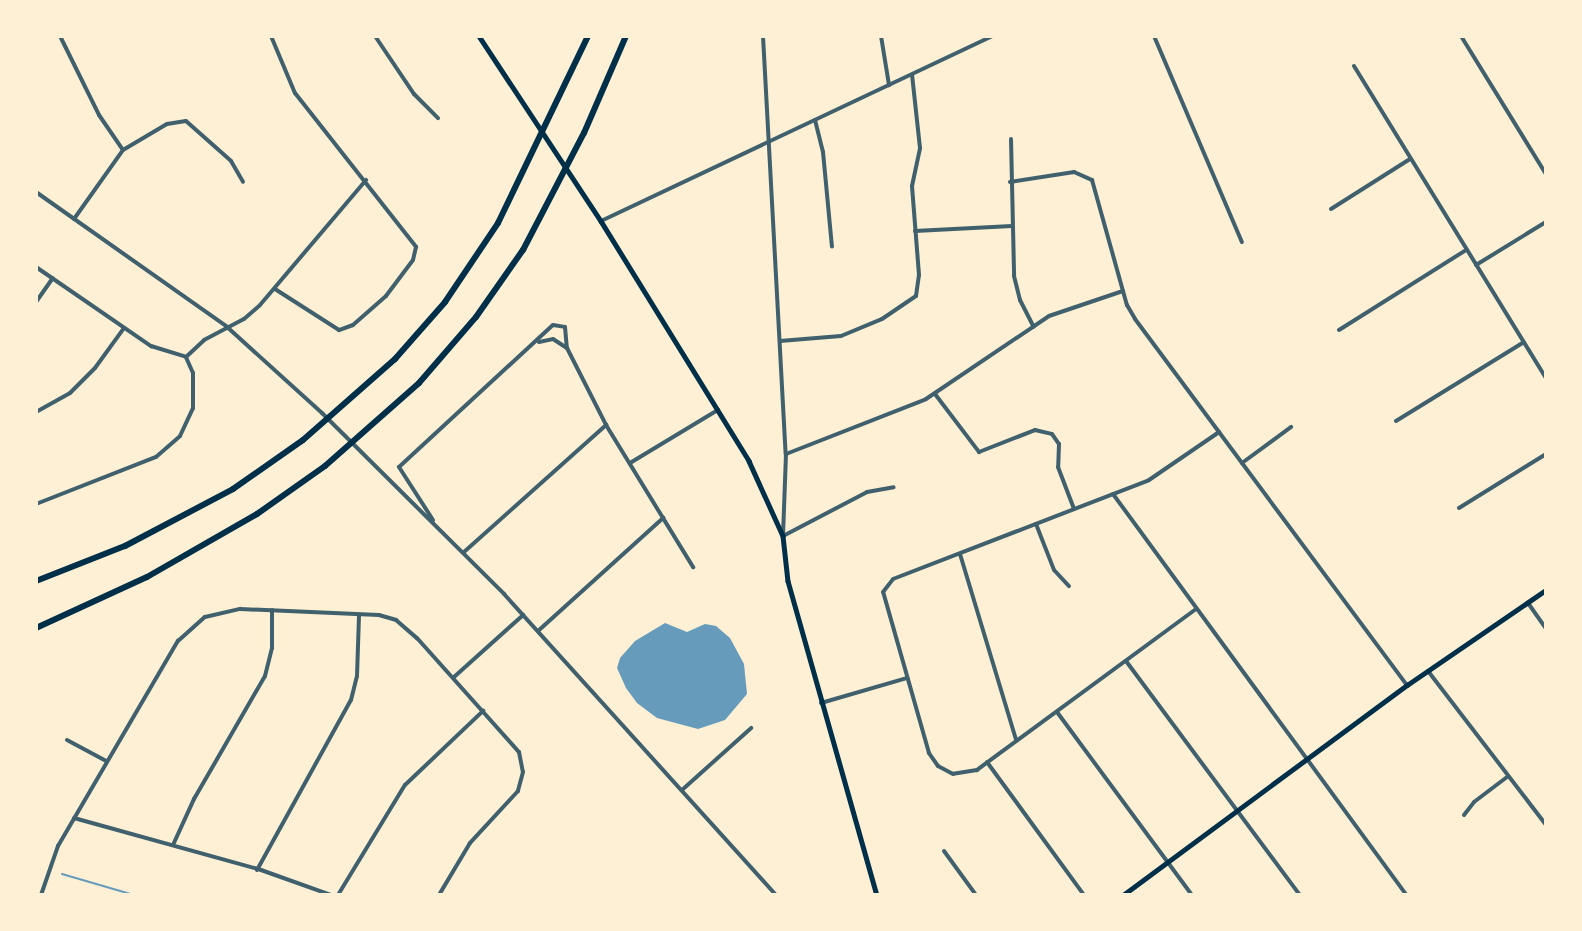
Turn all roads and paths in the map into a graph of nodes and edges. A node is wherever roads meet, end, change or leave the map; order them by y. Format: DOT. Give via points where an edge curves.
graph roads {
  1 [pos="60,36"];
  2 [pos="271,36"];
  3 [pos="375,36"];
  4 [pos="479,36"];
  5 [pos="626,36"];
  6 [pos="763,36"];
  7 [pos="881,36"];
  8 [pos="993,36"];
  9 [pos="1154,36"];
  10 [pos="1461,36"];
  11 [pos="588,37"];
  12 [pos="1354,66"];
  13 [pos="912,74"];
  14 [pos="889,85"];
  15 [pos="438,118"];
  16 [pos="815,120"];
  17 [pos="1011,139"];
  18 [pos="768,142"];
  19 [pos="123,150"];
  20 [pos="1410,159"];
  21 [pos="1546,174"];
  22 [pos="366,180"];
  23 [pos="243,182"];
  24 [pos="1010,182"];
  25 [pos="36,192"];
  26 [pos="1331,208"];
  27 [pos="74,219"];
  28 [pos="601,221"];
  29 [pos="1546,222"];
  30 [pos="1012,226"];
  31 [pos="915,231"];
  32 [pos="1242,242"];
  33 [pos="832,247"];
  34 [pos="1466,250"];
  35 [pos="1476,265"];
  36 [pos="36,267"];
  37 [pos="53,278"];
  38 [pos="275,289"];
  39 [pos="1123,291"];
  40 [pos="36,302"];
  41 [pos="226,326"];
  42 [pos="1034,327"];
  43 [pos="124,328"];
  44 [pos="1339,330"];
  45 [pos="780,341"];
  46 [pos="538,342"];
  47 [pos="1524,342"];
  48 [pos="567,348"];
  49 [pos="186,357"];
  50 [pos="1546,378"];
  51 [pos="935,394"];
  52 [pos="718,409"];
  53 [pos="36,412"];
  54 [pos="1396,421"];
  55 [pos="606,425"];
  56 [pos="1291,427"];
  57 [pos="1219,432"];
  58 [pos="786,454"];
  59 [pos="1546,454"];
  60 [pos="630,463"];
  61 [pos="1242,463"];
  62 [pos="894,487"];
  63 [pos="1112,494"];
  64 [pos="36,504"];
  65 [pos="1459,508"];
  66 [pos="1074,509"];
  67 [pos="663,518"];
  68 [pos="434,521"];
  69 [pos="1036,524"];
  70 [pos="783,536"];
  71 [pos="464,552"];
  72 [pos="960,553"];
  73 [pos="693,567"];
  74 [pos="36,581"];
  75 [pos="1069,586"];
  76 [pos="1546,590"];
  77 [pos="1528,603"];
  78 [pos="1196,609"];
  79 [pos="272,610"];
  80 [pos="359,615"];
  81 [pos="524,615"];
  82 [pos="36,628"];
  83 [pos="1546,630"];
  84 [pos="538,631"];
  85 [pos="1126,660"];
  86 [pos="1428,671"];
  87 [pos="454,677"];
  88 [pos="907,678"];
  89 [pos="1407,685"];
  90 [pos="821,703"];
  91 [pos="483,711"];
  92 [pos="1057,712"];
  93 [pos="751,728"];
  94 [pos="67,740"];
  95 [pos="1016,740"];
  96 [pos="1308,760"];
  97 [pos="106,761"];
  98 [pos="987,762"];
  99 [pos="1507,777"];
  100 [pos="682,790"];
  101 [pos="1238,811"];
  102 [pos="1464,815"];
  103 [pos="74,818"];
  104 [pos="1546,825"];
  105 [pos="173,845"];
  106 [pos="944,851"];
  107 [pos="1167,862"];
  108 [pos="257,870"];
  109 [pos="40,895"];
  110 [pos="331,895"];
  111 [pos="339,895"];
  112 [pos="439,895"];
  113 [pos="776,895"];
  114 [pos="877,895"];
  115 [pos="976,895"];
  116 [pos="1084,895"];
  117 [pos="1123,895"];
  118 [pos="1192,895"];
  119 [pos="1300,895"];
  120 [pos="1407,895"];
  1 -- 19 [label="street" via="99,115"];
  2 -- 22 [label="street" via="295,93"];
  3 -- 15 [label="street" via="414,94"];
  4 -- 28 [label="main road"];
  5 -- 82 [label="highway" via="584,133 523,250 476,317 419,383 325,466 256,514 147,577"];
  6 -- 18 [label="street"];
  7 -- 14 [label="street"];
  8 -- 13 [label="street"];
  9 -- 32 [label="street"];
  10 -- 21 [label="street"];
  11 -- 74 [label="highway" via="498,223 445,302 395,359 303,440 233,489 125,546"];
  12 -- 20 [label="street"];
  13 -- 14 [label="street"];
  13 -- 31 [label="street" via="920,148 912,186"];
  14 -- 16 [label="street"];
  16 -- 18 [label="street"];
  16 -- 33 [label="street" via="824,152"];
  17 -- 24 [label="street"];
  18 -- 28 [label="street"];
  18 -- 45 [label="street"];
  19 -- 23 [label="street" via="167,124 186,121 231,161"];
  19 -- 27 [label="street"];
  20 -- 26 [label="street"];
  20 -- 34 [label="street"];
  22 -- 38 [label="street"];
  22 -- 38 [label="street" via="416,247 412,260 386,296 353,325 339,330"];
  24 -- 30 [label="street"];
  24 -- 39 [label="street" via="1074,172 1092,180"];
  25 -- 27 [label="street"];
  27 -- 41 [label="street"];
  28 -- 52 [label="main road"];
  29 -- 35 [label="street"];
  30 -- 31 [label="street"];
  30 -- 42 [label="street" via="1016,291"];
  31 -- 45 [label="street" via="918,286 916,296 908,304 842,336"];
  34 -- 35 [label="street"];
  34 -- 44 [label="street"];
  35 -- 47 [label="street"];
  36 -- 37 [label="street"];
  37 -- 40 [label="street"];
  37 -- 43 [label="street"];
  38 -- 41 [label="street" via="250,315"];
  39 -- 42 [label="street" via="1072,305"];
  39 -- 57 [label="street" via="1135,319"];
  41 -- 49 [label="street"];
  41 -- 68 [label="street" via="374,463 409,502"];
  42 -- 51 [label="street"];
  43 -- 49 [label="street" via="158,348"];
  43 -- 53 [label="street" via="95,368 70,393"];
  45 -- 58 [label="street"];
  46 -- 48 [label="street" via="553,339"];
  46 -- 48 [label="street" via="559,323 567,331"];
  46 -- 68 [label="street" via="399,467"];
  47 -- 50 [label="street"];
  47 -- 54 [label="street"];
  48 -- 55 [label="street"];
  49 -- 64 [label="street" via="193,373 193,408 180,436 156,457"];
  51 -- 58 [label="street"];
  51 -- 66 [label="street" via="979,452 1026,432 1045,430 1052,434 1059,444 1059,466"];
  52 -- 60 [label="street"];
  52 -- 70 [label="main road" via="749,462"];
  55 -- 60 [label="street"];
  55 -- 71 [label="street"];
  56 -- 61 [label="street"];
  57 -- 61 [label="street"];
  57 -- 63 [label="street" via="1161,473"];
  58 -- 70 [label="street"];
  59 -- 65 [label="street"];
  60 -- 67 [label="street"];
  61 -- 89 [label="street"];
  62 -- 70 [label="street" via="867,492"];
  63 -- 66 [label="street"];
  63 -- 78 [label="street"];
  66 -- 69 [label="street"];
  67 -- 73 [label="street"];
  67 -- 84 [label="street"];
  68 -- 71 [label="street"];
  69 -- 72 [label="street"];
  69 -- 75 [label="street" via="1054,570"];
  70 -- 90 [label="main road" via="788,581"];
  71 -- 81 [label="street"];
  72 -- 88 [label="street" via="893,579 885,587 884,599"];
  72 -- 95 [label="street"];
  76 -- 77 [label="main road"];
  77 -- 83 [label="street"];
  77 -- 86 [label="main road"];
  78 -- 85 [label="street"];
  78 -- 96 [label="street"];
  79 -- 80 [label="street"];
  79 -- 97 [label="street" via="222,610 191,626 178,641"];
  79 -- 105 [label="street" via="272,648 265,675 194,799"];
  80 -- 87 [label="street" via="379,615 404,625"];
  80 -- 108 [label="street" via="357,676 351,700"];
  81 -- 84 [label="street"];
  81 -- 87 [label="street"];
  84 -- 100 [label="street"];
  85 -- 92 [label="street"];
  85 -- 101 [label="street"];
  86 -- 89 [label="main road"];
  86 -- 99 [label="street"];
  87 -- 91 [label="street"];
  88 -- 90 [label="street"];
  88 -- 98 [label="street" via="932,758 953,774 967,774"];
  89 -- 96 [label="main road"];
  90 -- 114 [label="main road"];
  91 -- 111 [label="street" via="405,785"];
  91 -- 112 [label="street" via="515,746 523,764 518,791 470,843"];
  92 -- 95 [label="street"];
  92 -- 107 [label="street"];
  93 -- 100 [label="street"];
  94 -- 97 [label="street"];
  95 -- 98 [label="street"];
  96 -- 101 [label="main road"];
  96 -- 120 [label="street"];
  97 -- 103 [label="street"];
  98 -- 116 [label="street"];
  99 -- 102 [label="street" via="1474,802"];
  99 -- 104 [label="street"];
  100 -- 113 [label="street"];
  101 -- 107 [label="main road"];
  101 -- 119 [label="street"];
  103 -- 105 [label="street"];
  103 -- 109 [label="street" via="50,862"];
  105 -- 108 [label="street"];
  106 -- 115 [label="street"];
  107 -- 117 [label="main road"];
  107 -- 118 [label="street"];
  108 -- 110 [label="street"];
}
